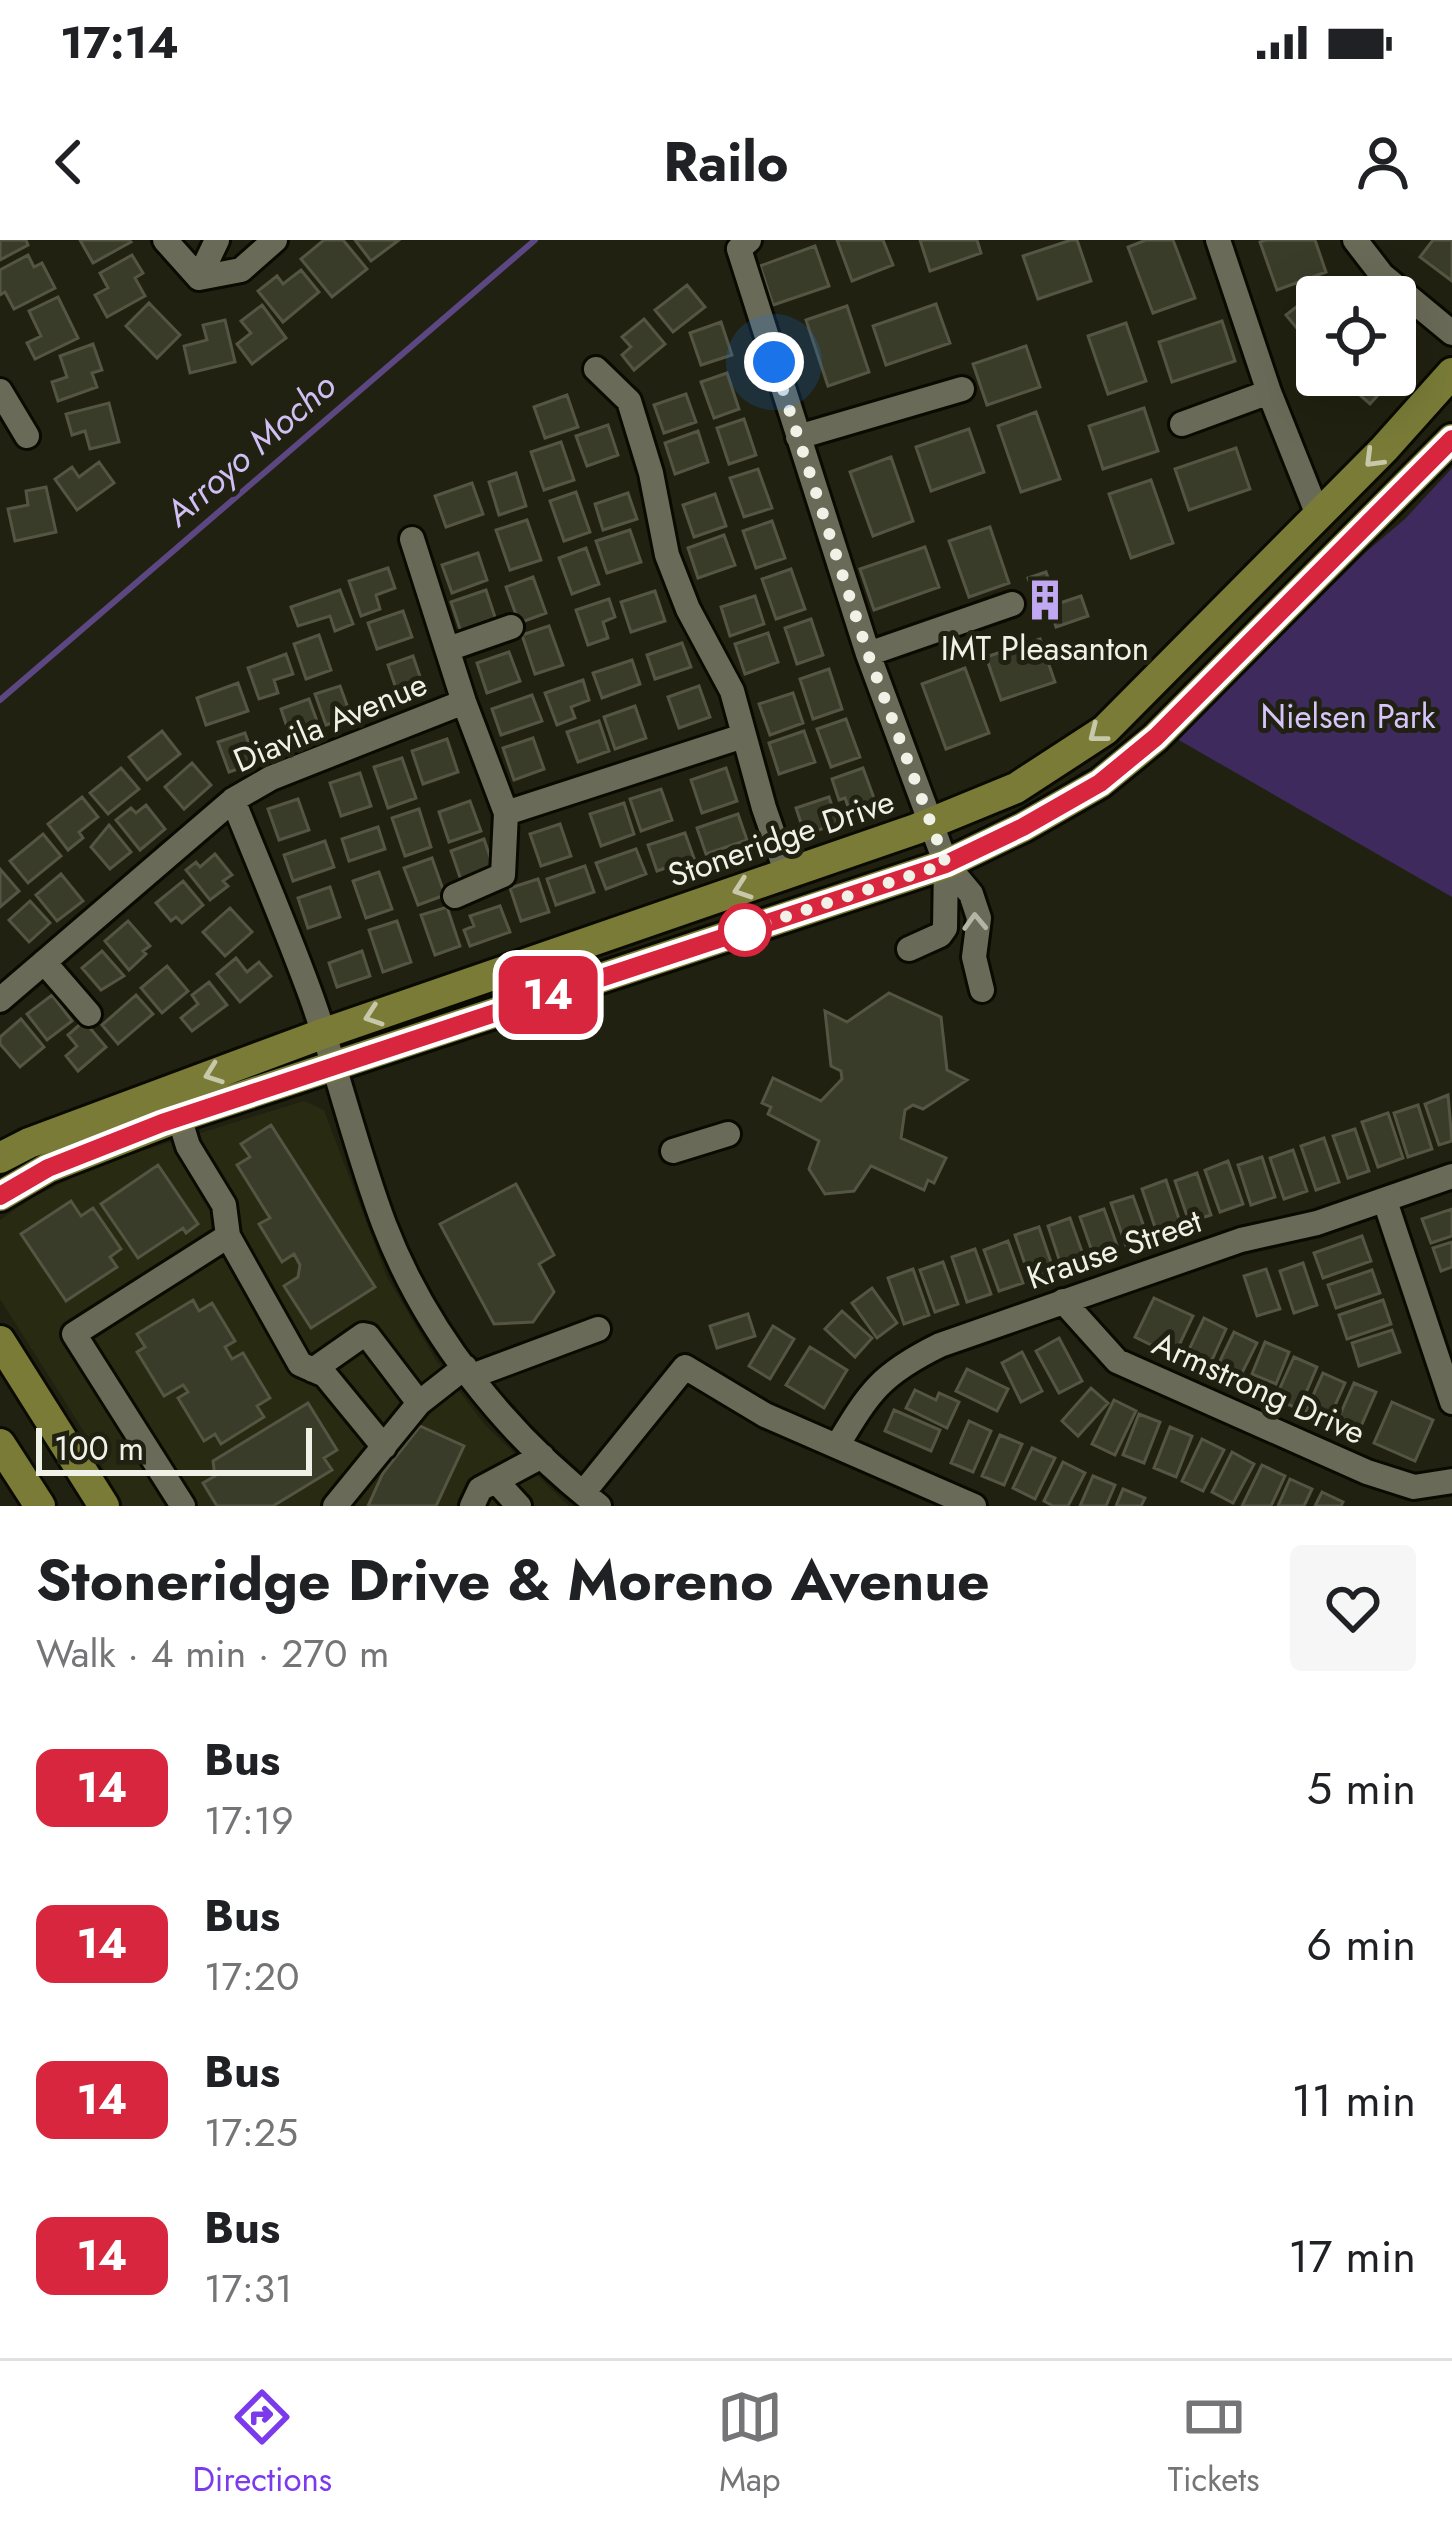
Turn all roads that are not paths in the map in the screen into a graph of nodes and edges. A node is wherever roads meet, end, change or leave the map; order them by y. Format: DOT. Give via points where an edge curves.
graph roads {
  1 [pos="165,240"];
  2 [pos="217,240"];
  3 [pos="275,240"];
  4 [pos="749,240"];
  5 [pos="1218,240"];
  6 [pos="1356,240"];
  7 [pos="199,278"];
  8 [pos="1452,333"];
  9 [pos="596,369"];
  10 [pos="1452,373"];
  11 [pos="962,389"];
  12 [pos="0,391"];
  13 [pos="1270,392"];
  14 [pos="1182,424"];
  15 [pos="27,436"];
  16 [pos="798,437"];
  17 [pos="1452,439"];
  18 [pos="1318,514"];
  19 [pos="412,539"];
  20 [pos="1012,604"];
  21 [pos="511,627"];
  22 [pos="448,649"];
  23 [pos="868,654"];
  24 [pos="464,702"];
  25 [pos="743,736"];
  26 [pos="233,800"];
  27 [pos="506,813"];
  28 [pos="931,824"];
  29 [pos="946,864"];
  30 [pos="787,874"];
  31 [pos="455,896"];
  32 [pos="909,949"];
  33 [pos="44,962"];
  34 [pos="982,990"];
  35 [pos="0,1000"];
  36 [pos="89,1014"];
  37 [pos="322,1034"];
  38 [pos="334,1065"];
  39 [pos="179,1117"];
  40 [pos="728,1134"];
  41 [pos="674,1151"];
  42 [pos="0,1158"];
  43 [pos="1452,1176"];
  44 [pos="0,1196"];
  45 [pos="1385,1201"];
  46 [pos="228,1236"];
  47 [pos="1063,1301"];
  48 [pos="598,1329"];
  49 [pos="0,1341"];
  50 [pos="313,1370"];
  51 [pos="468,1372"];
  52 [pos="1452,1402"];
  53 [pos="418,1403"];
  54 [pos="0,1444"];
  55 [pos="837,1446"];
  56 [pos="384,1447"];
  57 [pos="542,1456"];
  58 [pos="496,1480"];
  59 [pos="1452,1481"];
  60 [pos="591,1500"];
  61 [pos="40,1506"];
  62 [pos="104,1506"];
  63 [pos="183,1506"];
  64 [pos="335,1506"];
  65 [pos="472,1506"];
  66 [pos="520,1506"];
  67 [pos="974,1506"];
  1 -- 7 [label="street"];
  2 -- 7 [label="street"];
  3 -- 7 [label="street" via="241,270"];
  4 -- 16 [label="street" via="739,249"];
  5 -- 13 [label="street"];
  6 -- 8 [label="street" via="1382,275"];
  9 -- 25 [label="street" via="629,401 667,555 732,692"];
  10 -- 18 [label="main road, Stoneridge Drive, one-way"];
  11 -- 16 [label="street"];
  12 -- 15 [label="street"];
  13 -- 14 [label="street"];
  13 -- 18 [label="street"];
  16 -- 23 [label="street"];
  17 -- 29 [label="main road" via="1156,737 1100,783"];
  18 -- 28 [label="main road, Stoneridge Drive, one-way" via="1106,730 1016,788"];
  19 -- 22 [label="street"];
  20 -- 23 [label="street"];
  21 -- 22 [label="street"];
  22 -- 24 [label="street"];
  23 -- 28 [label="street"];
  24 -- 26 [label="street, Diavila Avenue"];
  24 -- 27 [label="street, Diavila Avenue"];
  25 -- 27 [label="street"];
  25 -- 30 [label="street"];
  26 -- 33 [label="street, Diavila Avenue"];
  26 -- 37 [label="street"];
  27 -- 31 [label="street" via="503,875"];
  28 -- 29 [label="street"];
  28 -- 30 [label="main road, Stoneridge Drive"];
  29 -- 32 [label="street" via="945,928"];
  34 -- 29 [label="street, one-way" via="974,957 979,918 971,893"];
  29 -- 38 [label="main road"];
  30 -- 37 [label="main road, Stoneridge Drive, one-way"];
  33 -- 35 [label="street, Diavila Avenue"];
  33 -- 36 [label="street"];
  37 -- 38 [label="street"];
  37 -- 42 [label="main road, Stoneridge Drive, one-way"];
  38 -- 39 [label="main road"];
  38 -- 51 [label="street" via="385,1226 430,1318"];
  39 -- 44 [label="main road" via="48,1168"];
  39 -- 46 [label="street" via="224,1205"];
  40 -- 41 [label="street"];
  43 -- 45 [label="street, Krause Street"];
  45 -- 47 [label="street, Krause Street"];
  45 -- 52 [label="street"];
  46 -- 50 [label="street" via="300,1364"];
  46 -- 63 [label="street" via="74,1334"];
  47 -- 55 [label="street, Krause Street" via="903,1363 870,1390"];
  47 -- 59 [label="street, Armstrong Drive" via="1118,1361 1367,1472 1414,1487"];
  48 -- 51 [label="street"];
  49 -- 62 [label="main road"];
  50 -- 53 [label="street" via="368,1336"];
  50 -- 56 [label="street"];
  51 -- 53 [label="street"];
  51 -- 57 [label="street"];
  53 -- 56 [label="street"];
  54 -- 61 [label="main road"];
  55 -- 60 [label="street" via="685,1367"];
  55 -- 67 [label="street"];
  56 -- 64 [label="street"];
  57 -- 58 [label="street"];
  57 -- 60 [label="street"];
  58 -- 65 [label="street"];
  58 -- 66 [label="street"];
}
